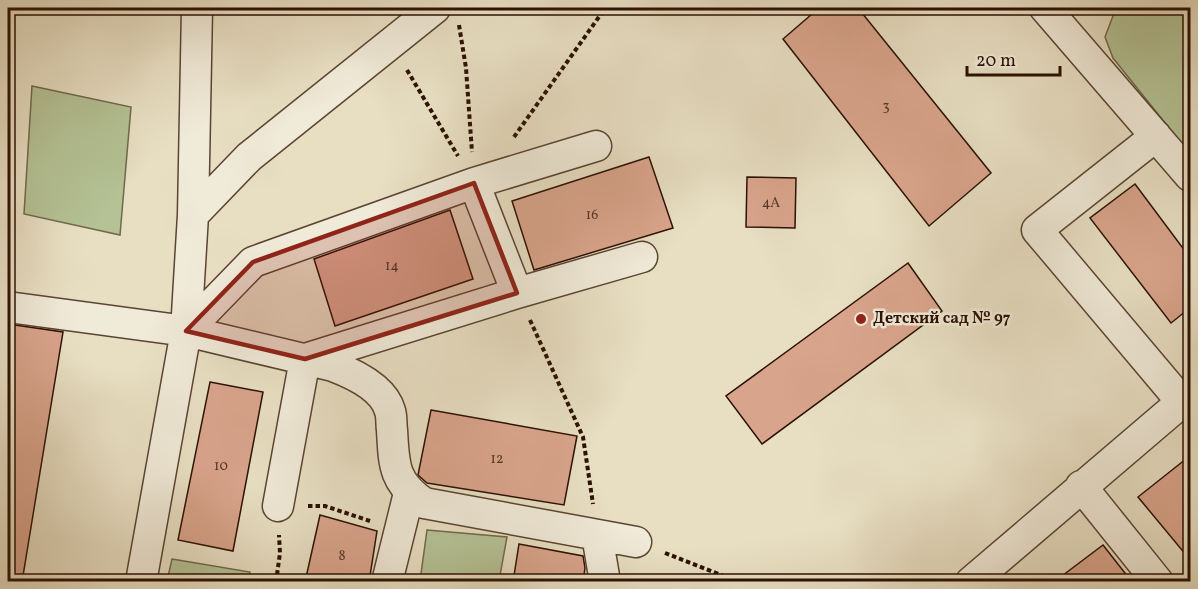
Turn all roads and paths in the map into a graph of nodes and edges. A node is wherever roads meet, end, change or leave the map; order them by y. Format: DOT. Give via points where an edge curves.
graph roads {
  1 [pos="197,8"];
  2 [pos="574,8"];
  3 [pos="610,8"];
  4 [pos="1045,8"];
  5 [pos="605,11"];
  6 [pos="446,13"];
  7 [pos="387,46"];
  8 [pos="1156,136"];
  9 [pos="508,144"];
  10 [pos="596,146"];
  11 [pos="1191,176"];
  12 [pos="474,183"];
  13 [pos="193,215"];
  14 [pos="642,257"];
  15 [pos="518,293"];
  16 [pos="8,307"];
  17 [pos="186,331"];
  18 [pos="305,359"];
  19 [pos="1186,398"];
  20 [pos="1081,486"];
  21 [pos="278,506"];
  22 [pos="405,506"];
  23 [pos="597,535"];
  24 [pos="636,542"];
  25 [pos="141,582"];
  26 [pos="276,582"];
  27 [pos="387,582"];
  28 [pos="605,582"];
  29 [pos="739,582"];
  30 [pos="970,582"];
  31 [pos="1158,582"];
  1 -- 13 [label="street"];
  2 -- 5 [label="path"];
  3 -- 5 [label="path"];
  4 -- 8 [label="street"];
  5 -- 9 [label="path"];
  6 -- 7 [label="street"];
  6 -- 12 [label="path" via="466,68"];
  7 -- 12 [label="path" via="404,65"];
  7 -- 13 [label="street" via="249,158"];
  8 -- 11 [label="street"];
  8 -- 19 [label="street" via="1038,230"];
  10 -- 12 [label="street"];
  12 -- 15 [label="street"];
  12 -- 17 [label="street" via="253,262"];
  13 -- 17 [label="street"];
  14 -- 15 [label="street"];
  15 -- 18 [label="street"];
  15 -- 23 [label="path" via="583,437"];
  16 -- 17 [label="street"];
  17 -- 18 [label="street"];
  17 -- 25 [label="street"];
  18 -- 21 [label="street"];
  18 -- 22 [label="street" via="352,373 380,395 390,411 394,463"];
  19 -- 20 [label="street"];
  20 -- 30 [label="street"];
  20 -- 31 [label="street"];
  21 -- 22 [label="path" via="325,506 381,524"];
  21 -- 26 [label="path" via="280,553"];
  22 -- 23 [label="street" via="423,503"];
  22 -- 27 [label="street"];
  23 -- 24 [label="street"];
  23 -- 28 [label="street"];
  24 -- 29 [label="path"];
}
